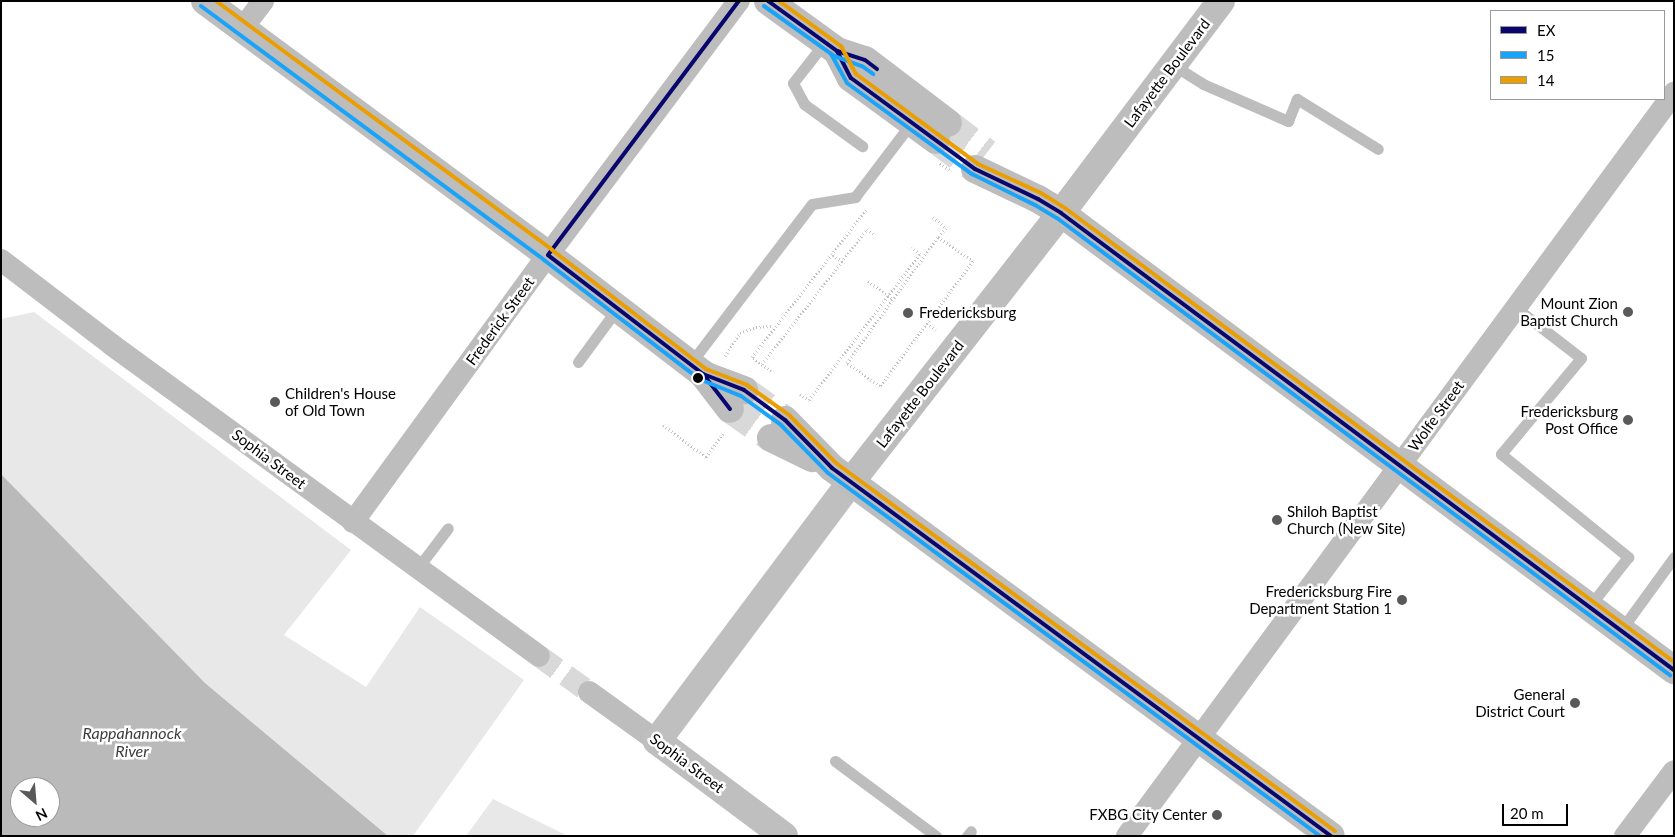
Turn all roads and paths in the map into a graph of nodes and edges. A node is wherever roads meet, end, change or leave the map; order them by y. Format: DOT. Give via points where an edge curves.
graph roads {
  1 [pos="205,1"];
  2 [pos="263,1"];
  3 [pos="739,1"];
  4 [pos="768,1"];
  5 [pos="1217,4"];
  6 [pos="242,29"];
  7 [pos="831,46"];
  8 [pos="1173,65"];
  9 [pos="1674,93"];
  10 [pos="912,122"];
  11 [pos="941,142"];
  12 [pos="862,146"];
  13 [pos="1378,149"];
  14 [pos="972,165"];
  15 [pos="868,208"];
  16 [pos="1061,213"];
  17 [pos="933,217"];
  18 [pos="876,234"];
  19 [pos="938,237"];
  20 [pos="911,247"];
  21 [pos="833,255"];
  22 [pos="548,256"];
  23 [pos="1,260"];
  24 [pos="843,262"];
  25 [pos="868,281"];
  26 [pos="888,295"];
  27 [pos="893,299"];
  28 [pos="1516,308"];
  29 [pos="617,309"];
  30 [pos="927,323"];
  31 [pos="942,323"];
  32 [pos="771,326"];
  33 [pos="936,330"];
  34 [pos="931,338"];
  35 [pos="732,361"];
  36 [pos="578,362"];
  37 [pos="762,364"];
  38 [pos="696,369"];
  39 [pos="771,371"];
  40 [pos="800,394"];
  41 [pos="732,411"];
  42 [pos="663,425"];
  43 [pos="778,429"];
  44 [pos="1399,466"];
  45 [pos="841,475"];
  46 [pos="353,522"];
  47 [pos="448,528"];
  48 [pos="1674,557"];
  49 [pos="417,569"];
  50 [pos="1589,607"];
  51 [pos="1621,631"];
  52 [pos="539,656"];
  53 [pos="1674,670"];
  54 [pos="589,692"];
  55 [pos="1199,738"];
  56 [pos="657,741"];
  57 [pos="835,761"];
  58 [pos="1674,771"];
  59 [pos="784,836"];
  60 [pos="936,836"];
  61 [pos="1127,836"];
  62 [pos="1331,836"];
  63 [pos="1626,836"];
  1 -- 6 [label="main road"];
  2 -- 6 [label="street"];
  3 -- 22 [label="street, Frederick Street"];
  4 -- 7 [label="main road"];
  5 -- 8 [label="main road, Lafayette Boulevard"];
  6 -- 22 [label="main road"];
  7 -- 10 [label="main road" via="851,78"];
  7 -- 11 [label="main road" via="865,60"];
  7 -- 12 [label="lane" via="793,83 804,104"];
  8 -- 13 [label="lane" via="1203,84 1288,122 1297,100"];
  8 -- 16 [label="main road, Lafayette Boulevard"];
  9 -- 28 [label="street, Wolfe Street"];
  10 -- 11 [label="main road"];
  10 -- 38 [label="lane" via="855,197 812,204"];
  11 -- 14 [label="path"];
  14 -- 16 [label="main road"];
  15 -- 21 [label="path"];
  16 -- 44 [label="main road"];
  16 -- 45 [label="main road, Lafayette Boulevard"];
  17 -- 19 [label="path" via="946,228"];
  18 -- 24 [label="path" via="867,229"];
  19 -- 27 [label="path"];
  19 -- 30 [label="path" via="973,261"];
  20 -- 26 [label="path" via="920,254"];
  21 -- 24 [label="path"];
  21 -- 37 [label="path" via="752,357"];
  22 -- 29 [label="main road"];
  22 -- 46 [label="street, Frederick Street"];
  23 -- 46 [label="street, Sophia Street"];
  24 -- 37 [label="path"];
  25 -- 26 [label="path"];
  26 -- 27 [label="path"];
  26 -- 40 [label="path" via="810,400"];
  27 -- 30 [label="path" via="847,363 880,386"];
  28 -- 44 [label="street, Wolfe Street"];
  28 -- 50 [label="lane" via="1581,358 1501,454 1628,557"];
  29 -- 36 [label="lane"];
  29 -- 38 [label="main road"];
  30 -- 33 [label="path"];
  31 -- 33 [label="path"];
  32 -- 35 [label="path" via="740,333 725,355"];
  33 -- 34 [label="path"];
  37 -- 39 [label="path"];
  38 -- 41 [label="main road"];
  41 -- 42 [label="path" via="706,457"];
  43 -- 45 [label="main road"];
  44 -- 50 [label="main road"];
  44 -- 55 [label="street, Wolfe Street"];
  45 -- 55 [label="main road"];
  45 -- 56 [label="main road, Lafayette Boulevard"];
  46 -- 49 [label="street, Sophia Street"];
  47 -- 49 [label="lane"];
  48 -- 51 [label="lane"];
  49 -- 52 [label="street, Sophia Street"];
  50 -- 51 [label="main road"];
  51 -- 53 [label="main road"];
  54 -- 56 [label="street, Sophia Street"];
  55 -- 61 [label="street, Wolfe Street"];
  55 -- 62 [label="main road"];
  56 -- 59 [label="main road, Sophia Street"];
  57 -- 60 [label="lane"];
  58 -- 63 [label="street"];
}
